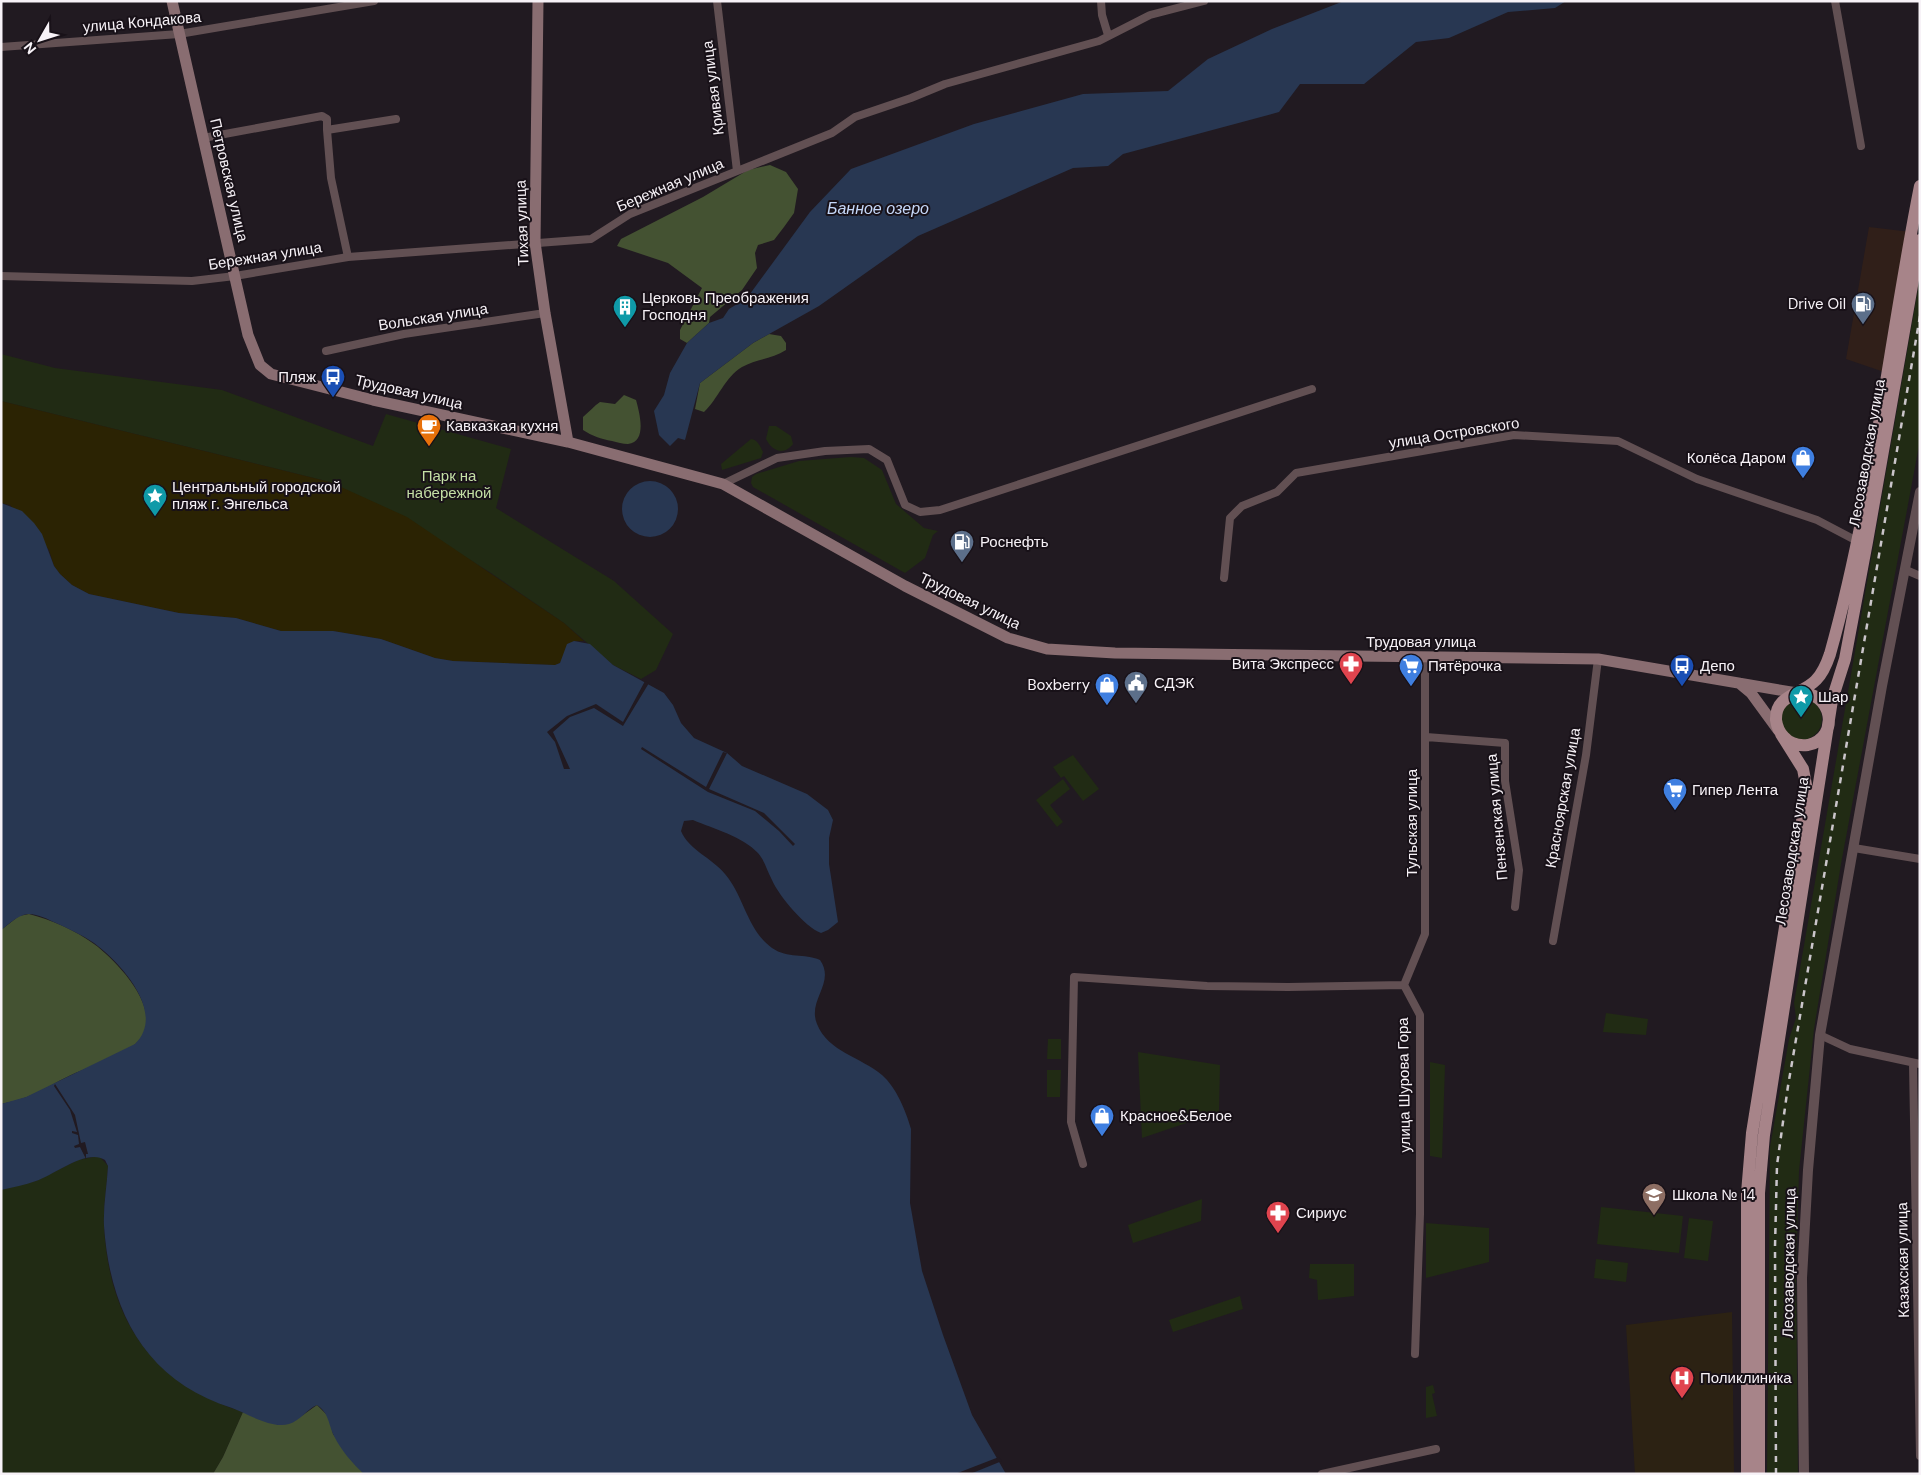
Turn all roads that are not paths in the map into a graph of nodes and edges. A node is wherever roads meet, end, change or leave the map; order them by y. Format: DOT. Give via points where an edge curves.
graph roads {
  1 [pos="172,1"];
  2 [pos="374,1"];
  3 [pos="538,1"];
  4 [pos="717,1"];
  5 [pos="1101,1"];
  6 [pos="1204,1"];
  7 [pos="1835,1"];
  8 [pos="179,34"];
  9 [pos="1108,35"];
  10 [pos="1,48"];
  11 [pos="396,120"];
  12 [pos="328,130"];
  13 [pos="203,138"];
  14 [pos="1862,146"];
  15 [pos="737,172"];
  16 [pos="1920,186"];
  17 [pos="1920,240"];
  18 [pos="535,242"];
  19 [pos="348,257"];
  20 [pos="1,276"];
  21 [pos="236,276"];
  22 [pos="545,313"];
  23 [pos="326,351"];
  24 [pos="260,365"];
  25 [pos="1312,389"];
  26 [pos="568,442"];
  27 [pos="722,484"];
  28 [pos="1920,492"];
  29 [pos="1857,541"];
  30 [pos="1906,570"];
  31 [pos="1920,576"];
  32 [pos="1224,578"];
  33 [pos="1425,657"];
  34 [pos="1598,660"];
  35 [pos="1737,682"];
  36 [pos="1797,693"];
  37 [pos="1829,722"];
  38 [pos="1782,734"];
  39 [pos="1426,737"];
  40 [pos="1854,848"];
  41 [pos="1920,859"];
  42 [pos="1516,907"];
  43 [pos="1553,941"];
  44 [pos="1404,985"];
  45 [pos="1820,1035"];
  46 [pos="1916,1064"];
  47 [pos="1083,1164"];
  48 [pos="1415,1354"];
  49 [pos="1436,1449"];
  50 [pos="1920,1456"];
  51 [pos="1322,1474"];
  52 [pos="1747,1474"];
  53 [pos="1758,1474"];
  54 [pos="1804,1474"];
  1 -- 8 [label="main road, Петровская улица"];
  2 -- 8 [label="street, улица Кондакова"];
  3 -- 18 [label="main road, Тихая улица"];
  4 -- 15 [label="street, Кривая улица"];
  5 -- 9 [label="street"];
  6 -- 9 [label="street, Бережная улица" via="1150,15"];
  7 -- 14 [label="street"];
  8 -- 10 [label="street, улица Кондакова"];
  8 -- 13 [label="main road, Петровская улица"];
  9 -- 15 [label="street, Бережная улица" via="1099,41 945,84 855,117 832,132"];
  11 -- 12 [label="street"];
  12 -- 13 [label="street" via="327,120 322,116"];
  12 -- 19 [label="street" via="331,178"];
  13 -- 21 [label="main road, Петровская улица"];
  15 -- 18 [label="street, Бережная улица" via="630,214 591,239"];
  16 -- 29 [label="main road, Лесозаводская улица"];
  17 -- 37 [label="main road, Лесозаводская улица" via="1845,659 1832,700"];
  18 -- 19 [label="street, Бережная улица"];
  18 -- 22 [label="main road, Тихая улица"];
  19 -- 21 [label="street, Бережная улица"];
  20 -- 21 [label="street, Бережная улица" via="192,281"];
  21 -- 24 [label="main road, Петровская улица" via="248,335"];
  22 -- 23 [label="street, Вольская улица" via="404,334"];
  22 -- 26 [label="main road, Тихая улица"];
  24 -- 26 [label="main road, Трудовая улица" via="271,374 373,400"];
  25 -- 27 [label="street" via="940,510 920,512 906,505 886,460 869,449 777,458"];
  26 -- 27 [label="main road, Трудовая улица"];
  27 -- 33 [label="main road, Трудовая улица" via="955,613 1008,638 1046,650 1115,654"];
  28 -- 30 [label="street, Лесозаводская улица"];
  29 -- 32 [label="street, улица Островского" via="1817,520 1697,479 1618,440 1514,435 1296,473 1277,492 1242,506 1230,518"];
  29 -- 36 [label="main road, Лесозаводская улица" via="1828,661 1816,680"];
  30 -- 31 [label="street"];
  30 -- 40 [label="street, Лесозаводская улица"];
  33 -- 34 [label="main road, Трудовая улица"];
  33 -- 39 [label="street, Тульская улица"];
  34 -- 35 [label="main road, Трудовая улица"];
  34 -- 43 [label="street, Красноярская улица" via="1586,756"];
  35 -- 36 [label="main road, Трудовая улица"];
  35 -- 38 [label="main road" via="1751,692"];
  36 -- 37 [label="main road" via="1810,693 1821,699 1828,710"];
  36 -- 38 [label="main road" via="1784,700 1778,709 1777,725"];
  37 -- 38 [label="main road" via="1822,737 1807,745 1790,742"];
  37 -- 53 [label="main road, Лесозаводская улица" via="1764,1135 1759,1193"];
  38 -- 52 [label="main road, Лесозаводская улица" via="1803,769 1807,790 1752,1133 1748,1192"];
  39 -- 42 [label="street, Пензенская улица" via="1505,743 1505,781 1519,870"];
  39 -- 44 [label="street, Тульская улица" via="1425,934"];
  40 -- 41 [label="street"];
  40 -- 45 [label="street, Лесозаводская улица"];
  44 -- 47 [label="street" via="1207,986 1074,977 1071,1122"];
  44 -- 48 [label="street, улица Шурова Гора" via="1420,1015 1420,1214"];
  45 -- 46 [label="street" via="1850,1049"];
  45 -- 54 [label="street, Лесозаводская улица" via="1802,1278"];
  46 -- 50 [label="street, Казахская улица"];
  49 -- 51 [label="street"];
}
